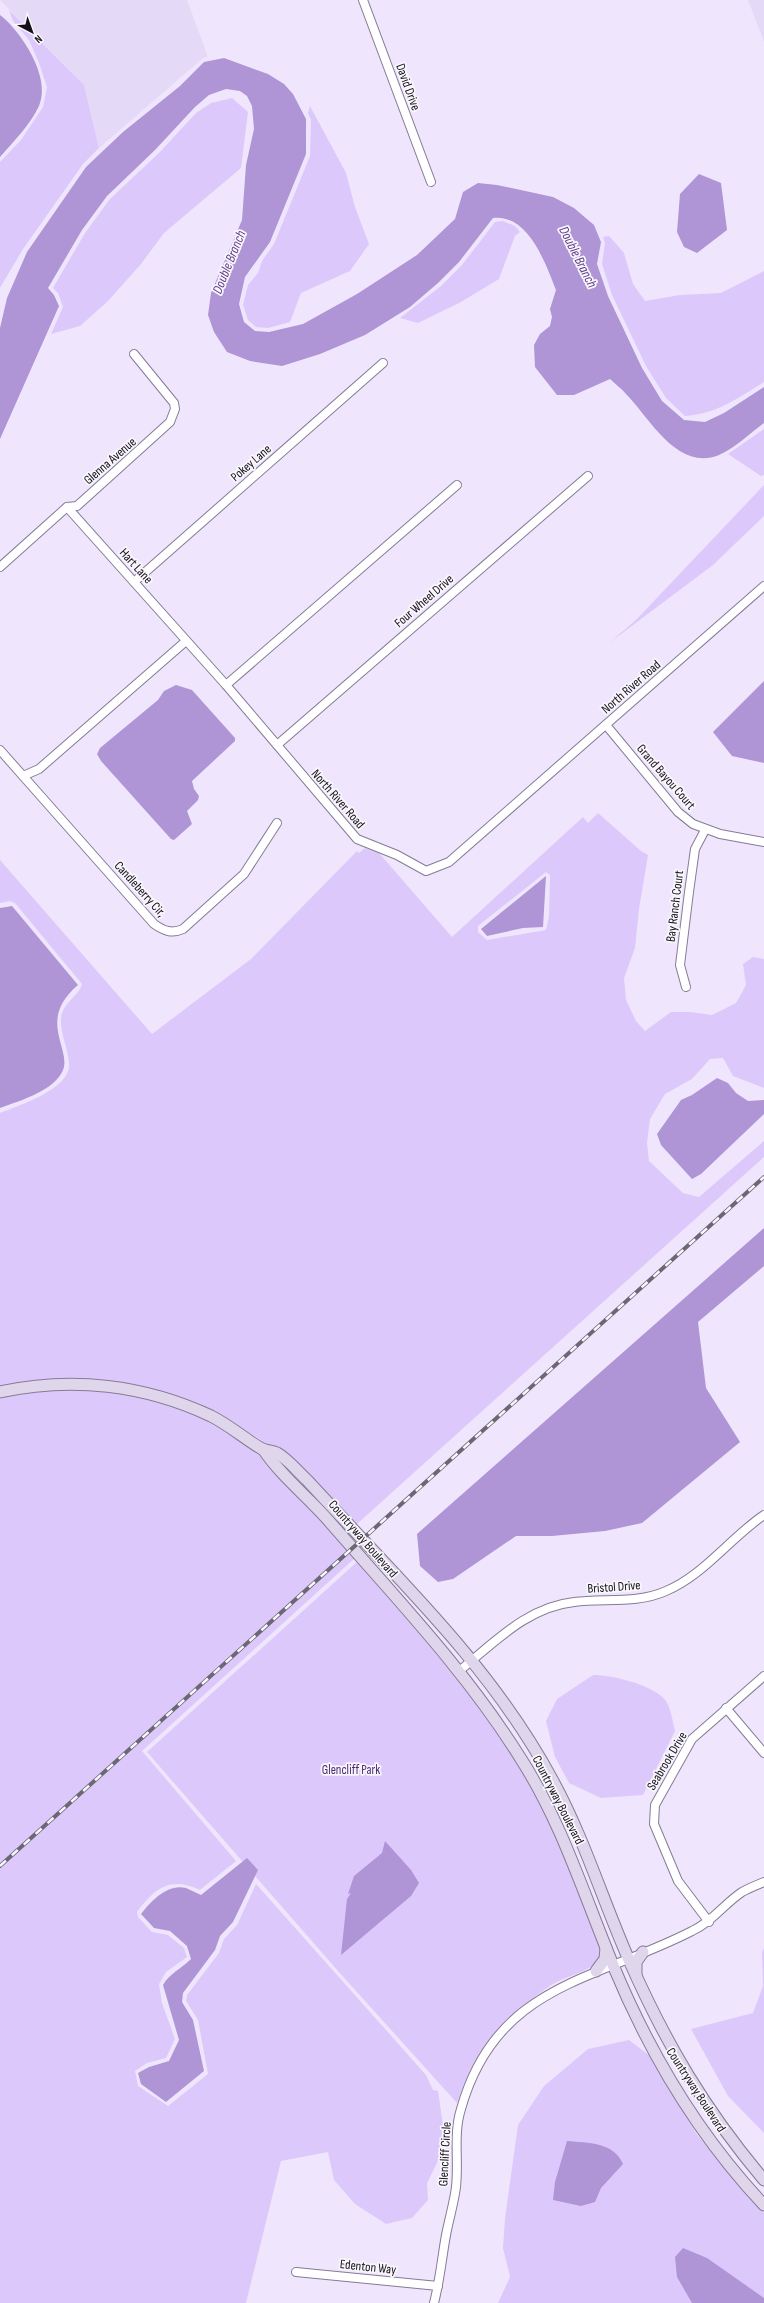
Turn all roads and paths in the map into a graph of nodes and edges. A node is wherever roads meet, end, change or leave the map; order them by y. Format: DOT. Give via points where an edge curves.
graph roads {
  1 [pos="363,0"];
  2 [pos="431,182"];
  3 [pos="134,354"];
  4 [pos="383,363"];
  5 [pos="588,476"];
  6 [pos="457,485"];
  7 [pos="68,507"];
  8 [pos="0,567"];
  9 [pos="134,582"];
  10 [pos="764,586"];
  11 [pos="186,641"];
  12 [pos="226,685"];
  13 [pos="606,725"];
  14 [pos="277,745"];
  15 [pos="0,750"];
  16 [pos="23,776"];
  17 [pos="277,823"];
  18 [pos="705,830"];
  19 [pos="764,842"];
  20 [pos="686,987"];
  21 [pos="0,1392"];
  22 [pos="263,1449"];
  23 [pos="764,1515"];
  24 [pos="473,1660"];
  25 [pos="459,1671"];
  26 [pos="764,1676"];
  27 [pos="726,1708"];
  28 [pos="764,1753"];
  29 [pos="576,1867"];
  30 [pos="764,1882"];
  31 [pos="709,1922"];
  32 [pos="621,1941"];
  33 [pos="605,1945"];
  34 [pos="643,1952"];
  35 [pos="621,1961"];
  36 [pos="596,1971"];
  37 [pos="636,1975"];
  38 [pos="620,1982"];
  39 [pos="671,2047"];
  40 [pos="764,2180"];
  41 [pos="764,2205"];
  42 [pos="296,2272"];
  43 [pos="438,2286"];
  44 [pos="434,2303"];
  1 -- 2 [label="street, David Drive"];
  3 -- 7 [label="street, Glenna Avenue" via="174,403 173,417 165,429 77,506"];
  4 -- 9 [label="street, Pokey Lane"];
  5 -- 14 [label="street, Four Wheel Drive"];
  6 -- 12 [label="street"];
  7 -- 8 [label="street, Glenna Avenue"];
  7 -- 9 [label="street, Hart Lane"];
  9 -- 11 [label="street, Hart Lane"];
  10 -- 13 [label="street, North River Road"];
  11 -- 12 [label="street, North River Road"];
  11 -- 16 [label="street" via="39,769"];
  12 -- 14 [label="street, North River Road"];
  13 -- 14 [label="street, North River Road" via="449,862 426,871 397,855 357,839"];
  13 -- 18 [label="street, Grand Bayou Court" via="678,812"];
  15 -- 16 [label="street"];
  16 -- 17 [label="street, Candleberry Cir," via="154,924 168,932 183,929 235,884 252,863"];
  18 -- 19 [label="street, Grand Bayou Court"];
  18 -- 20 [label="street, Bay Ranch Court" via="695,849 680,965"];
  21 -- 22 [label="street, Countryway Boulevard" via="61,1383 106,1385 137,1391 162,1397 212,1417 240,1432"];
  22 -- 24 [label="street, Countryway Boulevard" via="277,1453 306,1480"];
  22 -- 25 [label="street, Countryway Boulevard"];
  23 -- 24 [label="street, Bristol Drive" via="697,1571 667,1591 637,1599 574,1602 540,1610 510,1629"];
  24 -- 25 [label="street, Bristol Drive"];
  24 -- 32 [label="street, Countryway Boulevard" via="511,1711 553,1781 581,1838"];
  25 -- 29 [label="street, Countryway Boulevard" via="496,1720 540,1791"];
  26 -- 27 [label="street, Seabrook Drive"];
  27 -- 28 [label="street"];
  27 -- 31 [label="street, Seabrook Drive" via="692,1739 655,1805 654,1824 678,1881"];
  29 -- 33 [label="street, Countryway Boulevard"];
  29 -- 35 [label="street" via="585,1879 611,1944"];
  30 -- 31 [label="street, Glencliff Circle" via="742,1892"];
  31 -- 34 [label="street, Glencliff Circle" via="692,1932"];
  32 -- 34 [label="street" via="630,1950"];
  32 -- 35 [label="street, Countryway Boulevard"];
  33 -- 35 [label="street, Countryway Boulevard"];
  33 -- 36 [label="street" via="606,1959"];
  34 -- 35 [label="street, Glencliff Circle"];
  34 -- 37 [label="street" via="636,1962"];
  35 -- 36 [label="street, Glencliff Circle"];
  35 -- 37 [label="street, Countryway Boulevard"];
  35 -- 38 [label="street, Countryway Boulevard"];
  35 -- 39 [label="street" via="663,2039"];
  36 -- 38 [label="street" via="608,1971"];
  36 -- 43 [label="street, Glencliff Circle" via="564,1985 533,2004 503,2031 478,2069 459,2115 456,2189"];
  37 -- 39 [label="street, Countryway Boulevard"];
  38 -- 41 [label="street, Countryway Boulevard" via="656,2055 693,2117"];
  39 -- 40 [label="street, Countryway Boulevard" via="707,2108"];
  42 -- 43 [label="street, Edenton Way"];
  43 -- 44 [label="street, Glencliff Circle"];
}
